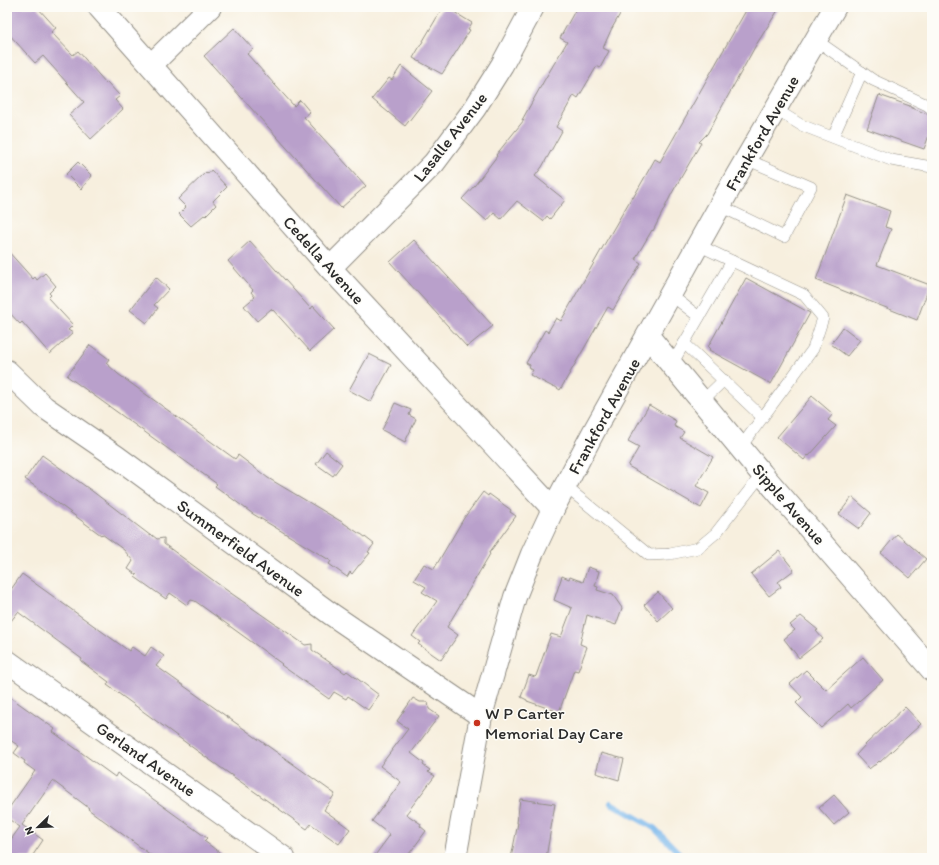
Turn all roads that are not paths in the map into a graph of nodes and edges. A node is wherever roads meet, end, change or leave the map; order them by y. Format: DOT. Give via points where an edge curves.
graph roads {
  1 [pos="99,7"];
  2 [pos="210,7"];
  3 [pos="533,7"];
  4 [pos="836,7"];
  5 [pos="816,40"];
  6 [pos="150,65"];
  7 [pos="862,72"];
  8 [pos="776,109"];
  9 [pos="932,109"];
  10 [pos="833,137"];
  11 [pos="746,159"];
  12 [pos="932,167"];
  13 [pos="720,206"];
  14 [pos="698,245"];
  15 [pos="732,260"];
  16 [pos="330,268"];
  17 [pos="671,295"];
  18 [pos="699,317"];
  19 [pos="648,336"];
  20 [pos="684,342"];
  21 [pos="672,364"];
  22 [pos="7,371"];
  23 [pos="724,380"];
  24 [pos="702,401"];
  25 [pos="762,417"];
  26 [pos="740,448"];
  27 [pos="762,474"];
  28 [pos="565,486"];
  29 [pos="553,509"];
  30 [pos="7,661"];
  31 [pos="932,670"];
  32 [pos="481,716"];
  33 [pos="284,858"];
  34 [pos="455,858"];
  1 -- 6 [label="street, Cedella Avenue"];
  2 -- 6 [label="street"];
  3 -- 16 [label="street, Lasalle Avenue" via="502,65 475,108 438,158"];
  4 -- 5 [label="street, Frankford Avenue"];
  5 -- 7 [label="lane"];
  5 -- 8 [label="street, Frankford Avenue"];
  6 -- 16 [label="street, Cedella Avenue"];
  7 -- 9 [label="lane"];
  7 -- 10 [label="lane"];
  8 -- 10 [label="lane" via="801,125"];
  8 -- 11 [label="street, Frankford Avenue"];
  10 -- 12 [label="lane" via="891,160"];
  11 -- 13 [label="street, Frankford Avenue"];
  11 -- 13 [label="lane" via="811,187 784,237"];
  13 -- 14 [label="street, Frankford Avenue"];
  14 -- 15 [label="lane"];
  14 -- 17 [label="street, Frankford Avenue"];
  15 -- 18 [label="lane"];
  15 -- 25 [label="lane" via="804,295 823,318 813,349"];
  16 -- 29 [label="street, Cedella Avenue"];
  17 -- 18 [label="lane"];
  17 -- 19 [label="street, Frankford Avenue"];
  18 -- 20 [label="lane"];
  19 -- 21 [label="street, Sipple Avenue"];
  19 -- 28 [label="street, Frankford Avenue"];
  20 -- 21 [label="lane"];
  20 -- 23 [label="lane"];
  21 -- 24 [label="street, Sipple Avenue"];
  22 -- 32 [label="street, Summerfield Avenue" via="44,407 117,457 331,614"];
  23 -- 24 [label="lane"];
  23 -- 25 [label="lane"];
  24 -- 26 [label="street, Sipple Avenue"];
  25 -- 26 [label="lane"];
  26 -- 27 [label="street, Sipple Avenue"];
  27 -- 28 [label="lane" via="716,533 698,548 670,554 649,554"];
  27 -- 31 [label="street, Sipple Avenue"];
  28 -- 29 [label="street, Frankford Avenue"];
  29 -- 32 [label="street, Frankford Avenue" via="515,597"];
  30 -- 33 [label="street, Gerland Avenue"];
  32 -- 34 [label="street, Frankford Avenue"];
}
